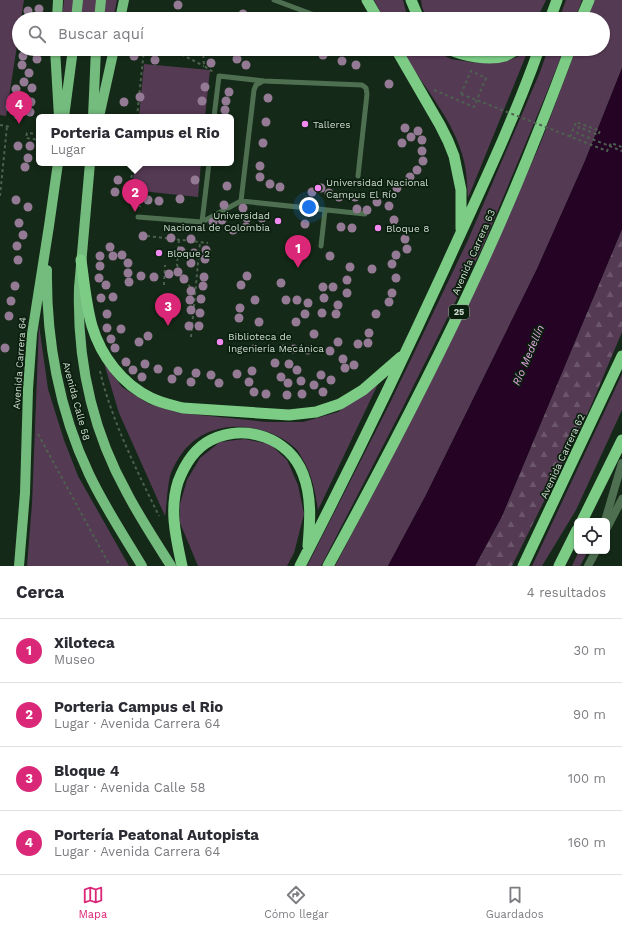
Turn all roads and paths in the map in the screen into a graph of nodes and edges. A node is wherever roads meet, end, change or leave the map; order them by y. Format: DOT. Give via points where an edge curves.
graph roads {
  1 [pos="58,0"];
  2 [pos="78,0"];
  3 [pos="101,0"];
  4 [pos="124,0"];
  5 [pos="274,0"];
  6 [pos="367,0"];
  7 [pos="411,0"];
  8 [pos="557,0"];
  9 [pos="588,0"];
  10 [pos="57,12"];
  11 [pos="77,12"];
  12 [pos="100,12"];
  13 [pos="121,12"];
  14 [pos="306,12"];
  15 [pos="374,12"];
  16 [pos="415,12"];
  17 [pos="553,12"];
  18 [pos="584,12"];
  19 [pos="55,56"];
  20 [pos="72,56"];
  21 [pos="96,56"];
  22 [pos="112,56"];
  23 [pos="143,56"];
  24 [pos="185,56"];
  25 [pos="203,56"];
  26 [pos="400,56"];
  27 [pos="471,56"];
  28 [pos="503,56"];
  29 [pos="536,56"];
  30 [pos="567,56"];
  31 [pos="204,66"];
  32 [pos="219,76"];
  33 [pos="264,81"];
  34 [pos="434,90"];
  35 [pos="59,114"];
  36 [pos="64,114"];
  37 [pos="93,114"];
  38 [pos="100,114"];
  39 [pos="137,114"];
  40 [pos="214,114"];
  41 [pos="0,125"];
  42 [pos="6,126"];
  43 [pos="11,127"];
  44 [pos="36,134"];
  45 [pos="570,137"];
  46 [pos="36,140"];
  47 [pos="622,147"];
  48 [pos="622,151"];
  49 [pos="58,166"];
  50 [pos="90,166"];
  51 [pos="133,166"];
  52 [pos="209,166"];
  53 [pos="358,176"];
  54 [pos="0,196"];
  55 [pos="241,201"];
  56 [pos="139,207"];
  57 [pos="326,210"];
  58 [pos="364,214"];
  59 [pos="138,217"];
  60 [pos="202,222"];
  61 [pos="49,226"];
  62 [pos="461,234"];
  63 [pos="147,236"];
  64 [pos="179,240"];
  65 [pos="200,242"];
  66 [pos="208,243"];
  67 [pos="321,246"];
  68 [pos="81,260"];
  69 [pos="166,265"];
  70 [pos="164,285"];
  71 [pos="195,295"];
  72 [pos="191,338"];
  73 [pos="406,352"];
  74 [pos="622,356"];
  75 [pos="99,365"];
  76 [pos="38,434"];
  77 [pos="622,440"];
  78 [pos="622,463"];
  79 [pos="622,499"];
  80 [pos="159,516"];
  81 [pos="583,518"];
  82 [pos="606,518"];
  83 [pos="610,522"];
  84 [pos="574,536"];
  85 [pos="308,550"];
  86 [pos="594,554"];
  87 [pos="19,566"];
  88 [pos="110,566"];
  89 [pos="142,566"];
  90 [pos="171,566"];
  91 [pos="182,566"];
  92 [pos="300,566"];
  93 [pos="328,566"];
  94 [pos="523,566"];
  95 [pos="559,566"];
  96 [pos="588,566"];
  1 -- 10 [label="main road"];
  2 -- 11 [label="main road"];
  3 -- 12 [label="main road"];
  4 -- 13 [label="main road"];
  5 -- 14 [label="lane"];
  6 -- 15 [label="highway"];
  7 -- 16 [label="highway"];
  8 -- 17 [label="highway"];
  9 -- 18 [label="highway"];
  19 -- 35 [label="main road"];
  20 -- 36 [label="main road"];
  21 -- 37 [label="main road"];
  22 -- 38 [label="main road"];
  23 -- 39 [label="path"];
  24 -- 31 [label="path"];
  25 -- 31 [label="path"];
  26 -- 62 [label="highway" via="443,130 454,156 461,190"];
  27 -- 28 [label="highway"];
  29 -- 62 [label="highway, Avenida Carrera 63" via="512,119"];
  30 -- 93 [label="highway, Avenida Carrera 63 / 25" via="538,133 479,270 426,379"];
  31 -- 32 [label="path"];
  32 -- 33 [label="lane"];
  32 -- 40 [label="lane"];
  33 -- 53 [label="lane" via="364,86 367,94"];
  33 -- 55 [label="lane" via="256,85 254,90"];
  34 -- 45 [label="path, bridge" via="474,107 486,78 471,71 461,94"];
  41 -- 42 [label="path"];
  42 -- 43 [label="path"];
  42 -- 54 [label="path"];
  44 -- 46 [label="path" via="27,133 26,138"];
  45 -- 47 [label="path, bridge" via="607,152 611,143"];
  45 -- 48 [label="path" via="576,122 600,131 598,135 579,127 577,133"];
  49 -- 61 [label="main road, Avenida Carrera 64"];
  50 -- 68 [label="main road"];
  51 -- 56 [label="path" via="130,192 142,193"];
  52 -- 60 [label="lane"];
  55 -- 57 [label="lane"];
  55 -- 60 [label="lane"];
  57 -- 58 [label="lane"];
  57 -- 67 [label="lane"];
  59 -- 60 [label="lane"];
  61 -- 87 [label="main road, Avenida Carrera 64" via="32,334"];
  61 -- 89 [label="main road, Avenida Calle 58" via="46,283 48,318 63,401 89,474"];
  62 -- 73 [label="highway, Avenida Carrera 63"];
  63 -- 64 [label="path"];
  64 -- 65 [label="path"];
  64 -- 71 [label="path" via="177,265"];
  65 -- 66 [label="path"];
  65 -- 71 [label="path"];
  68 -- 73 [label="highway" via="92,325 103,351 125,381 151,398 168,404 183,408 289,415 316,412 340,404 364,390"];
  68 -- 90 [label="main road, Avenida Calle 58" via="78,308 80,345 94,414 106,451 126,493"];
  69 -- 70 [label="path"];
  71 -- 72 [label="path"];
  73 -- 85 [label="highway, Avenida Carrera 63"];
  74 -- 94 [label="highway, Avenida Carrera 62"];
  75 -- 80 [label="path" via="115,419"];
  76 -- 88 [label="path"];
  77 -- 81 [label="highway"];
  78 -- 82 [label="street"];
  79 -- 83 [label="street"];
  84 -- 95 [label="highway"];
  85 -- 91 [label="highway" via="310,519 307,485 295,459 272,439 250,434 225,434 210,440 197,451 186,465 179,481 173,505"];
  85 -- 92 [label="highway, Avenida Carrera 63"];
  86 -- 96 [label="street"];
}
